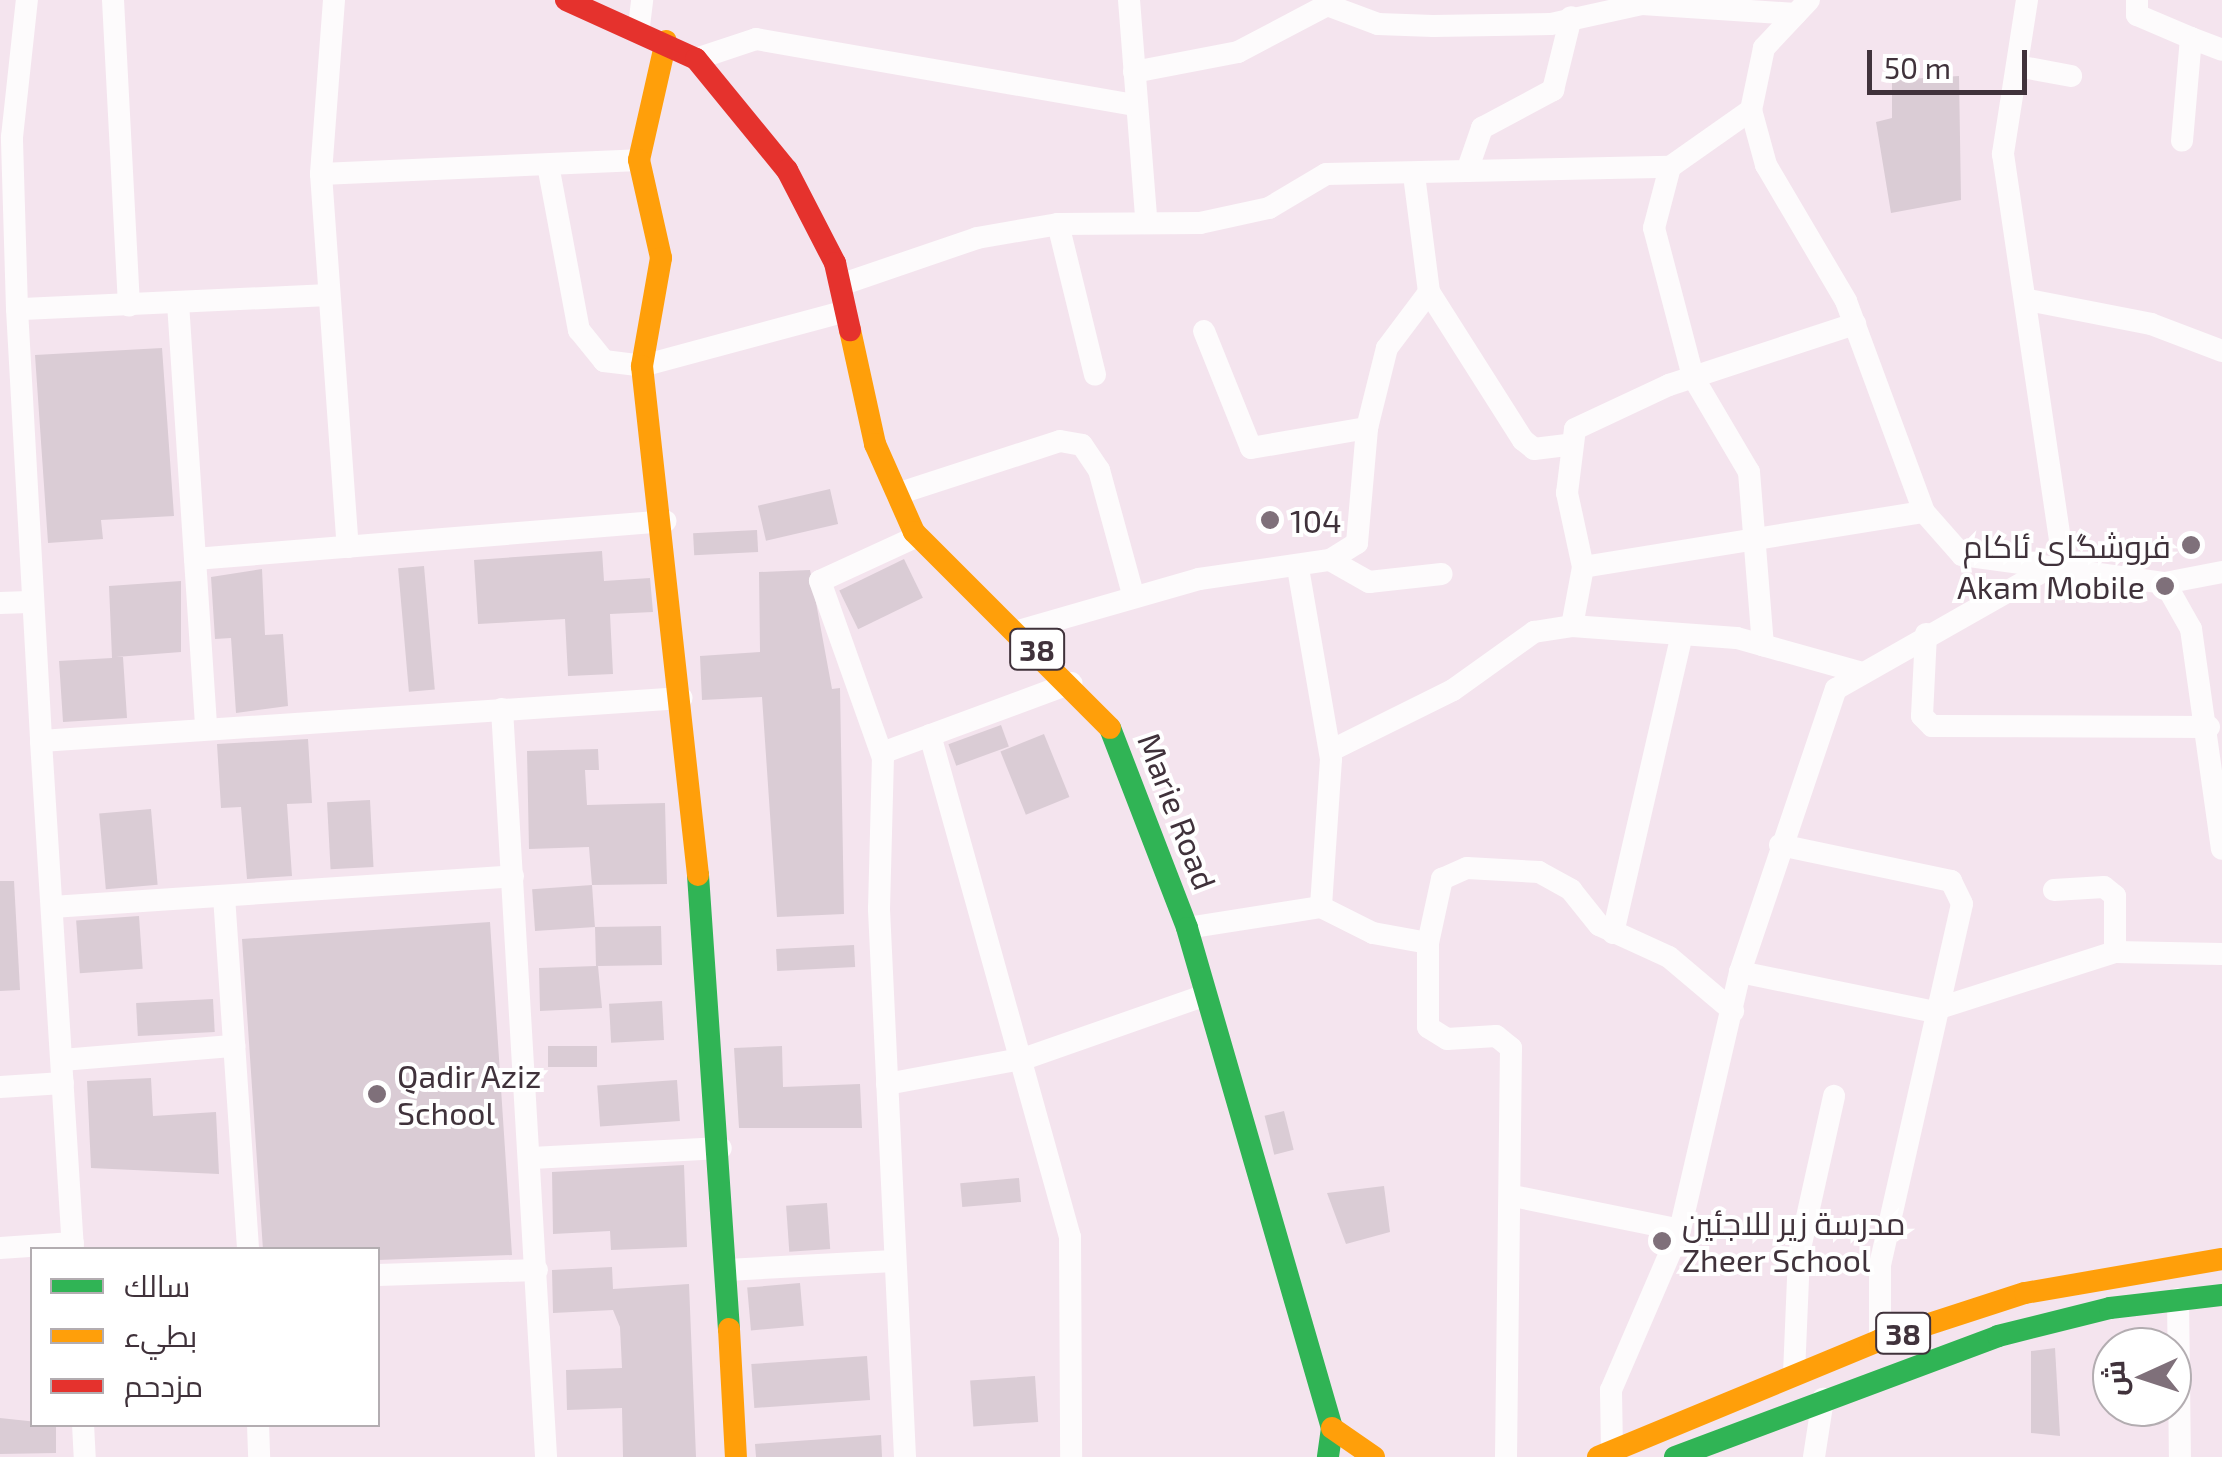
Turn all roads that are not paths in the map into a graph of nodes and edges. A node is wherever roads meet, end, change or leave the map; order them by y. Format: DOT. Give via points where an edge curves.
graph roads {
  1 [pos="27,0"];
  2 [pos="113,0"];
  3 [pos="334,0"];
  4 [pos="566,0"];
  5 [pos="642,0"];
  6 [pos="1129,0"];
  7 [pos="2028,0"];
  8 [pos="2137,0"];
  9 [pos="1323,2"];
  10 [pos="1803,7"];
  11 [pos="1570,17"];
  12 [pos="640,26"];
  13 [pos="2191,38"];
  14 [pos="666,41"];
  15 [pos="2222,50"];
  16 [pos="696,59"];
  17 [pos="2017,66"];
  18 [pos="1134,72"];
  19 [pos="2071,76"];
  20 [pos="1134,105"];
  21 [pos="1752,110"];
  22 [pos="2182,141"];
  23 [pos="639,160"];
  24 [pos="548,164"];
  25 [pos="1670,167"];
  26 [pos="1467,171"];
  27 [pos="321,174"];
  28 [pos="1414,175"];
  29 [pos="1146,218"];
  30 [pos="1058,224"];
  31 [pos="840,284"];
  32 [pos="1429,292"];
  33 [pos="328,295"];
  34 [pos="2028,300"];
  35 [pos="178,303"];
  36 [pos="129,306"];
  37 [pos="18,309"];
  38 [pos="846,311"];
  39 [pos="1855,324"];
  40 [pos="1204,330"];
  41 [pos="2222,350"];
  42 [pos="642,366"];
  43 [pos="1095,376"];
  44 [pos="1693,377"];
  45 [pos="1367,428"];
  46 [pos="9,436"];
  47 [pos="1568,444"];
  48 [pos="898,494"];
  49 [pos="1924,512"];
  50 [pos="666,521"];
  51 [pos="1750,535"];
  52 [pos="918,536"];
  53 [pos="348,547"];
  54 [pos="194,559"];
  55 [pos="1330,560"];
  56 [pos="1583,567"];
  57 [pos="1298,568"];
  58 [pos="2053,572"];
  59 [pos="2222,572"];
  60 [pos="1442,574"];
  61 [pos="2165,582"];
  62 [pos="1133,594"];
  63 [pos="29,602"];
  64 [pos="0,604"];
  65 [pos="1572,626"];
  66 [pos="1018,631"];
  67 [pos="1682,634"];
  68 [pos="1926,634"];
  69 [pos="1763,645"];
  70 [pos="1859,672"];
  71 [pos="1071,683"];
  72 [pos="682,698"];
  73 [pos="502,709"];
  74 [pos="2208,726"];
  75 [pos="206,728"];
  76 [pos="930,735"];
  77 [pos="42,741"];
  78 [pos="1330,751"];
  79 [pos="882,753"];
  80 [pos="2220,804"];
  81 [pos="1780,844"];
  82 [pos="2222,849"];
  83 [pos="512,876"];
  84 [pos="2054,890"];
  85 [pos="224,896"];
  86 [pos="52,907"];
  87 [pos="1321,907"];
  88 [pos="1187,928"];
  89 [pos="1613,933"];
  90 [pos="1428,942"];
  91 [pos="2115,952"];
  92 [pos="2222,954"];
  93 [pos="1740,972"];
  94 [pos="1206,995"];
  95 [pos="1942,1007"];
  96 [pos="1733,1011"];
  97 [pos="234,1046"];
  98 [pos="1026,1058"];
  99 [pos="62,1071"];
  100 [pos="887,1084"];
  101 [pos="0,1087"];
  102 [pos="1834,1096"];
  103 [pos="720,1148"];
  104 [pos="532,1158"];
  105 [pos="1514,1196"];
  106 [pos="1680,1230"];
  107 [pos="73,1246"];
  108 [pos="30,1247"];
  109 [pos="36,1247"];
  110 [pos="248,1247"];
  111 [pos="0,1248"];
  112 [pos="2222,1259"];
  113 [pos="894,1261"];
  114 [pos="537,1270"];
  115 [pos="726,1270"];
  116 [pos="2107,1273"];
  117 [pos="380,1275"];
  118 [pos="2222,1295"];
  119 [pos="2178,1299"];
  120 [pos="1987,1307"];
  121 [pos="2110,1308"];
  122 [pos="1998,1336"];
  123 [pos="1880,1340"];
  124 [pos="1794,1374"];
  125 [pos="1822,1399"];
  126 [pos="83,1427"];
  127 [pos="258,1427"];
  128 [pos="1332,1428"];
  129 [pos="1605,1454"];
  130 [pos="85,1457"];
  131 [pos="259,1457"];
  132 [pos="546,1457"];
  133 [pos="736,1457"];
  134 [pos="905,1457"];
  135 [pos="1071,1457"];
  136 [pos="1328,1457"];
  137 [pos="1374,1457"];
  138 [pos="1506,1457"];
  139 [pos="1675,1457"];
  140 [pos="1814,1457"];
  141 [pos="2180,1457"];
  1 -- 37 [label="street" via="12,137"];
  2 -- 36 [label="street"];
  3 -- 27 [label="street"];
  4 -- 12 [label="main road, Marie Road / 38"];
  5 -- 12 [label="street"];
  6 -- 18 [label="street"];
  7 -- 17 [label="street"];
  8 -- 13 [label="street" via="2137,15"];
  9 -- 11 [label="street" via="1378,24"];
  9 -- 18 [label="street" via="1238,52"];
  10 -- 11 [label="street" via="1642,4"];
  10 -- 21 [label="street" via="1764,48"];
  11 -- 26 [label="street" via="1554,90 1482,128"];
  12 -- 14 [label="main road, Marie Road / 38"];
  13 -- 15 [label="street"];
  13 -- 22 [label="street"];
  14 -- 16 [label="main road, Marie Road / 38"];
  14 -- 23 [label="main road"];
  16 -- 20 [label="street" via="756,39"];
  16 -- 31 [label="main road, Marie Road / 38" via="788,170"];
  17 -- 19 [label="street"];
  17 -- 34 [label="street" via="2004,154"];
  18 -- 20 [label="street"];
  20 -- 29 [label="street"];
  21 -- 25 [label="street"];
  21 -- 39 [label="street" via="1766,165"];
  23 -- 24 [label="street"];
  23 -- 42 [label="main road" via="661,258"];
  24 -- 27 [label="street"];
  24 -- 42 [label="street" via="579,330 604,361"];
  25 -- 26 [label="street"];
  25 -- 44 [label="street" via="1654,228"];
  26 -- 28 [label="street"];
  27 -- 33 [label="street"];
  28 -- 29 [label="street" via="1326,174 1268,208 1200,222"];
  28 -- 32 [label="street"];
  29 -- 30 [label="street"];
  30 -- 31 [label="street" via="977,238"];
  30 -- 43 [label="street"];
  31 -- 38 [label="main road, Marie Road / 38"];
  32 -- 45 [label="street" via="1387,348"];
  32 -- 47 [label="street" via="1523,440 1534,449"];
  33 -- 35 [label="street"];
  33 -- 53 [label="street"];
  34 -- 41 [label="street" via="2151,324"];
  34 -- 58 [label="street"];
  35 -- 36 [label="street"];
  35 -- 54 [label="street"];
  36 -- 37 [label="street"];
  37 -- 46 [label="street"];
  38 -- 42 [label="street"];
  38 -- 48 [label="main road, Marie Road / 38" via="875,444"];
  39 -- 44 [label="street"];
  39 -- 49 [label="street"];
  40 -- 45 [label="street" via="1251,448"];
  42 -- 50 [label="main road"];
  44 -- 47 [label="street" via="1575,429"];
  44 -- 51 [label="street" via="1740,445"];
  45 -- 55 [label="street" via="1357,543"];
  46 -- 63 [label="street"];
  47 -- 56 [label="street" via="1570,530"];
  48 -- 52 [label="main road, Marie Road / 38"];
  48 -- 62 [label="street" via="1060,441 1082,445 1099,470"];
  49 -- 51 [label="street"];
  49 -- 58 [label="street" via="1962,555"];
  50 -- 53 [label="street"];
  50 -- 72 [label="main road"];
  51 -- 56 [label="street"];
  51 -- 69 [label="street"];
  52 -- 66 [label="main road, Marie Road / 38"];
  52 -- 79 [label="street" via="820,581"];
  53 -- 54 [label="street"];
  54 -- 75 [label="street"];
  55 -- 57 [label="street"];
  55 -- 60 [label="street" via="1347,577 1369,582"];
  56 -- 65 [label="street"];
  57 -- 62 [label="street"];
  57 -- 78 [label="street"];
  58 -- 61 [label="street"];
  58 -- 68 [label="street"];
  59 -- 61 [label="street"];
  61 -- 74 [label="street" via="2191,629"];
  62 -- 66 [label="street"];
  63 -- 64 [label="street"];
  63 -- 77 [label="street"];
  65 -- 67 [label="street"];
  65 -- 78 [label="street" via="1534,632 1453,690"];
  66 -- 71 [label="main road, Marie Road / 38"];
  67 -- 69 [label="street"];
  67 -- 89 [label="street"];
  68 -- 70 [label="street"];
  68 -- 74 [label="street" via="1922,716 1932,726"];
  69 -- 70 [label="street"];
  70 -- 81 [label="street" via="1836,689 1819,725"];
  71 -- 76 [label="street"];
  71 -- 88 [label="main road, Marie Road / 38" via="1112,730"];
  72 -- 73 [label="street"];
  72 -- 103 [label="main road"];
  73 -- 75 [label="street"];
  73 -- 83 [label="street"];
  74 -- 80 [label="street"];
  75 -- 77 [label="street"];
  76 -- 79 [label="street"];
  76 -- 98 [label="street"];
  77 -- 86 [label="street"];
  78 -- 87 [label="street"];
  79 -- 100 [label="street"];
  80 -- 82 [label="street"];
  81 -- 93 [label="street"];
  81 -- 95 [label="street" via="1951,881 1962,904"];
  83 -- 85 [label="street"];
  83 -- 104 [label="street"];
  84 -- 91 [label="street" via="2104,888 2115,896"];
  85 -- 86 [label="street"];
  85 -- 97 [label="street"];
  86 -- 99 [label="street"];
  87 -- 88 [label="street"];
  87 -- 90 [label="street" via="1373,934"];
  88 -- 94 [label="main road, Marie Road / 38"];
  89 -- 90 [label="street" via="1539,872 1466,868 1442,879"];
  89 -- 96 [label="street" via="1669,957"];
  90 -- 105 [label="street" via="1428,1027 1447,1039 1496,1036 1511,1048"];
  91 -- 92 [label="street"];
  91 -- 95 [label="street"];
  93 -- 95 [label="street"];
  93 -- 96 [label="street"];
  94 -- 98 [label="street"];
  94 -- 128 [label="main road, Marie Road / 38"];
  95 -- 123 [label="street" via="1880,1265"];
  96 -- 106 [label="street"];
  97 -- 99 [label="street"];
  97 -- 110 [label="street"];
  98 -- 100 [label="street"];
  98 -- 135 [label="street" via="1070,1237"];
  99 -- 101 [label="street"];
  99 -- 107 [label="street"];
  100 -- 113 [label="street"];
  102 -- 124 [label="street" via="1799,1252"];
  103 -- 104 [label="street"];
  103 -- 115 [label="main road"];
  104 -- 114 [label="street"];
  105 -- 106 [label="street"];
  105 -- 138 [label="street"];
  106 -- 129 [label="street" via="1611,1390"];
  107 -- 109 [label="street"];
  108 -- 111 [label="street"];
  112 -- 116 [label="main road, 38"];
  113 -- 115 [label="street"];
  113 -- 134 [label="street"];
  114 -- 117 [label="street"];
  114 -- 132 [label="street"];
  115 -- 133 [label="main road"];
  116 -- 120 [label="main road, 38"];
  116 -- 121 [label="main road" via="2088,1294"];
  118 -- 119 [label="main road, 38"];
  119 -- 121 [label="main road, 38"];
  119 -- 141 [label="street"];
  120 -- 122 [label="main road" via="2008,1318"];
  120 -- 123 [label="main road, 38"];
  121 -- 122 [label="main road, 38"];
  122 -- 125 [label="main road, 38"];
  123 -- 124 [label="main road, 38"];
  124 -- 129 [label="main road, 38"];
  125 -- 139 [label="main road, 38"];
  125 -- 140 [label="street"];
  126 -- 130 [label="street"];
  127 -- 131 [label="street"];
  128 -- 136 [label="main road, 38"];
  128 -- 137 [label="main road"];
}
